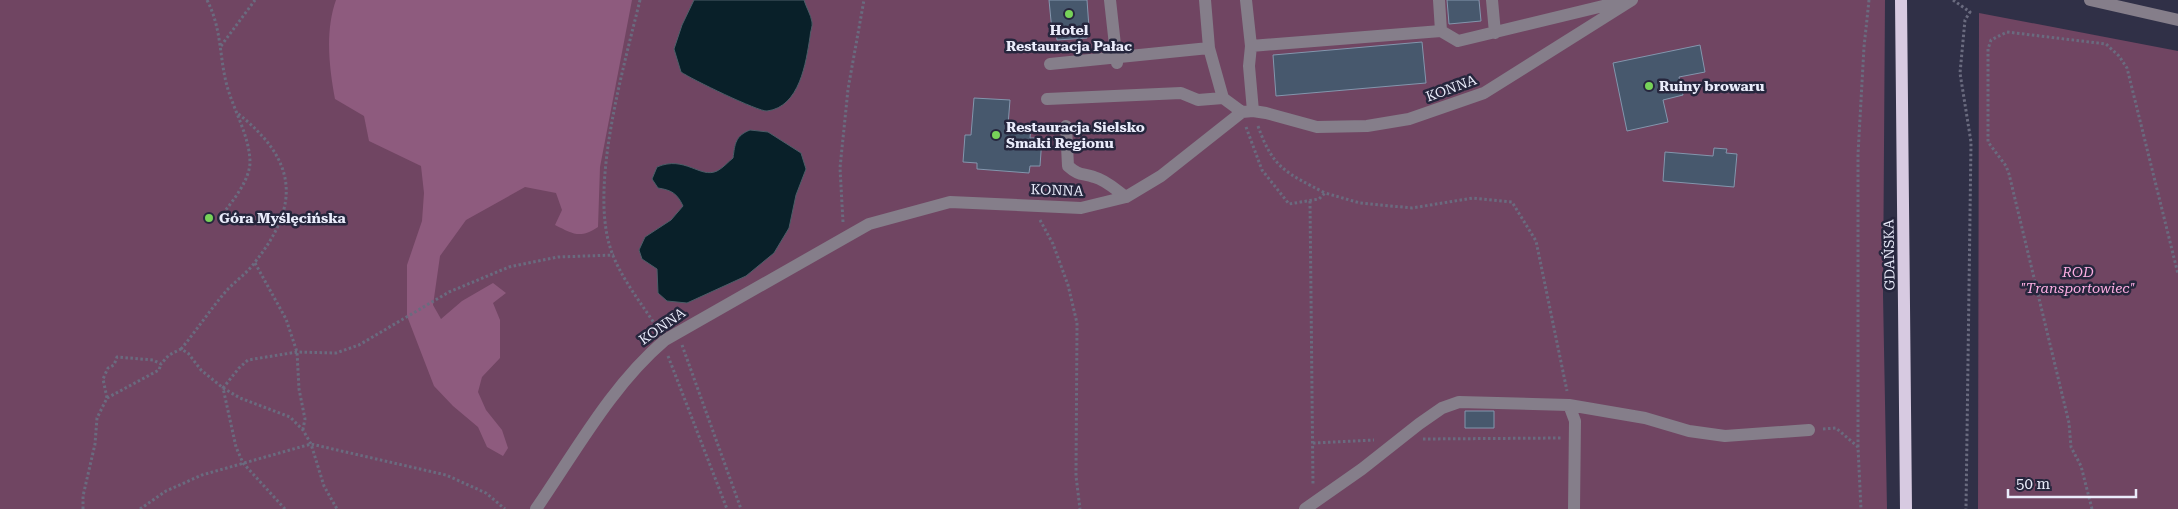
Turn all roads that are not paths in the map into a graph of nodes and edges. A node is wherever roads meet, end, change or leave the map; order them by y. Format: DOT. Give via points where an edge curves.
graph roads {
  1 [pos="1110,0"];
  2 [pos="1205,0"];
  3 [pos="1246,0"];
  4 [pos="1439,0"];
  5 [pos="1492,0"];
  6 [pos="1627,0"];
  7 [pos="1632,0"];
  8 [pos="1901,0"];
  9 [pos="2090,0"];
  10 [pos="2178,20"];
  11 [pos="1441,31"];
  12 [pos="1495,33"];
  13 [pos="1251,46"];
  14 [pos="1209,48"];
  15 [pos="1116,60"];
  16 [pos="1050,64"];
  17 [pos="1223,98"];
  18 [pos="1047,99"];
  19 [pos="1248,112"];
  20 [pos="1066,126"];
  21 [pos="1126,197"];
  22 [pos="1569,404"];
  23 [pos="1809,430"];
  24 [pos="1309,506"];
  25 [pos="536,509"];
  26 [pos="1574,509"];
  27 [pos="1906,509"];
  1 -- 15 [label="street"];
  2 -- 14 [label="street"];
  3 -- 13 [label="street"];
  4 -- 11 [label="street"];
  5 -- 12 [label="street"];
  6 -- 12 [label="street"];
  7 -- 19 [label="street, KONNA" via="1484,92 1409,119 1367,126 1317,127"];
  8 -- 27 [label="main road, GDAŃSKA"];
  9 -- 10 [label="street"];
  11 -- 12 [label="street" via="1458,41"];
  11 -- 13 [label="street"];
  13 -- 19 [label="street"];
  14 -- 15 [label="street"];
  14 -- 17 [label="street"];
  15 -- 16 [label="street"];
  17 -- 18 [label="street" via="1198,100 1181,93"];
  17 -- 19 [label="street"];
  19 -- 21 [label="street, KONNA" via="1161,176"];
  20 -- 21 [label="street" via="1068,166 1077,174 1106,182"];
  21 -- 25 [label="street, KONNA" via="1081,208 950,202 869,224 665,342 642,359 614,393"];
  22 -- 23 [label="street" via="1725,436"];
  22 -- 24 [label="street" via="1459,402 1442,408"];
  22 -- 26 [label="street" via="1575,421"];
}
